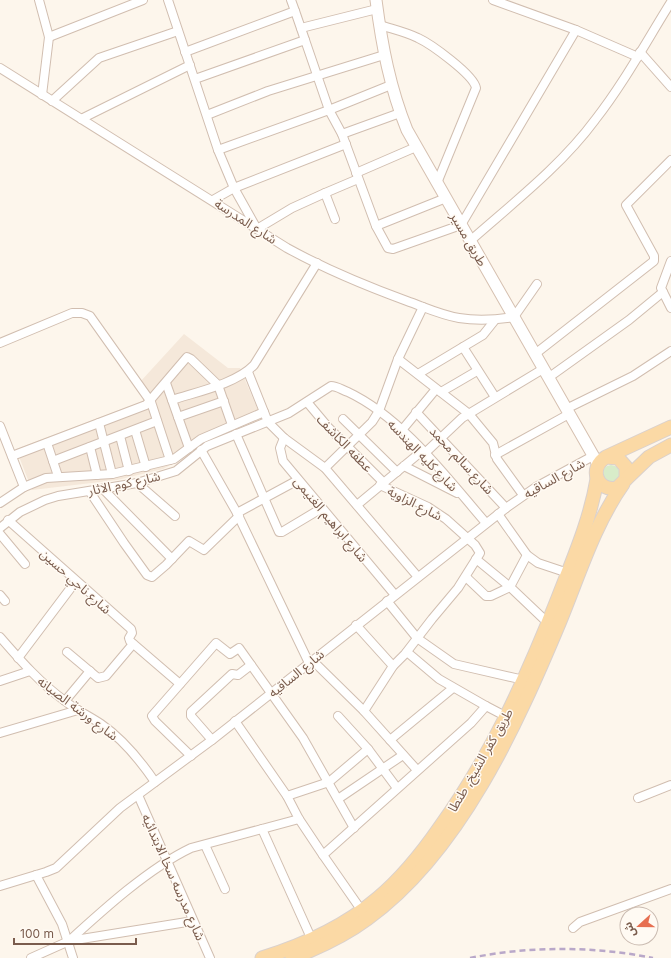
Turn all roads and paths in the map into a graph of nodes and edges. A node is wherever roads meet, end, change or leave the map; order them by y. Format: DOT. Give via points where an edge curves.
graph roads {
  1 [pos="39,0"];
  2 [pos="143,0"];
  3 [pos="168,0"];
  4 [pos="291,0"];
  5 [pos="493,0"];
  6 [pos="671,2"];
  7 [pos="377,4"];
  8 [pos="295,11"];
  9 [pos="380,25"];
  10 [pos="301,28"];
  11 [pos="576,30"];
  12 [pos="178,31"];
  13 [pos="49,37"];
  14 [pos="305,40"];
  15 [pos="185,52"];
  16 [pos="639,54"];
  17 [pos="384,55"];
  18 [pos="190,65"];
  19 [pos="0,68"];
  20 [pos="318,75"];
  21 [pos="195,79"];
  22 [pos="391,85"];
  23 [pos="671,87"];
  24 [pos="42,95"];
  25 [pos="52,101"];
  26 [pos="329,110"];
  27 [pos="400,113"];
  28 [pos="207,115"];
  29 [pos="81,119"];
  30 [pos="342,134"];
  31 [pos="346,144"];
  32 [pos="416,147"];
  33 [pos="218,150"];
  34 [pos="671,160"];
  35 [pos="357,176"];
  36 [pos="437,182"];
  37 [pos="234,188"];
  38 [pos="325,193"];
  39 [pos="446,198"];
  40 [pos="213,200"];
  41 [pos="335,219"];
  42 [pos="461,225"];
  43 [pos="376,226"];
  44 [pos="257,229"];
  45 [pos="470,241"];
  46 [pos="671,261"];
  47 [pos="317,264"];
  48 [pos="537,284"];
  49 [pos="662,292"];
  50 [pos="423,307"];
  51 [pos="671,308"];
  52 [pos="514,318"];
  53 [pos="495,320"];
  54 [pos="0,343"];
  55 [pos="463,347"];
  56 [pos="671,351"];
  57 [pos="535,354"];
  58 [pos="398,360"];
  59 [pos="477,371"];
  60 [pos="248,372"];
  61 [pos="546,373"];
  62 [pos="418,374"];
  63 [pos="166,383"];
  64 [pos="218,385"];
  65 [pos="439,391"];
  66 [pos="495,397"];
  67 [pos="172,400"];
  68 [pos="224,401"];
  69 [pos="151,402"];
  70 [pos="307,402"];
  71 [pos="379,411"];
  72 [pos="264,412"];
  73 [pos="416,412"];
  74 [pos="568,412"];
  75 [pos="469,414"];
  76 [pos="178,417"];
  77 [pos="343,419"];
  78 [pos="157,421"];
  79 [pos="268,422"];
  80 [pos="99,423"];
  81 [pos="0,426"];
  82 [pos="232,426"];
  83 [pos="671,427"];
  84 [pos="135,430"];
  85 [pos="402,430"];
  86 [pos="236,434"];
  87 [pos="359,435"];
  88 [pos="120,436"];
  89 [pos="441,437"];
  90 [pos="284,438"];
  91 [pos="104,442"];
  92 [pos="47,443"];
  93 [pos="671,445"];
  94 [pos="348,446"];
  95 [pos="90,447"];
  96 [pos="189,448"];
  97 [pos="201,450"];
  98 [pos="423,452"];
  99 [pos="495,455"];
  100 [pos="12,456"];
  101 [pos="599,459"];
  102 [pos="170,460"];
  103 [pos="53,461"];
  104 [pos="404,466"];
  105 [pos="146,467"];
  106 [pos="325,468"];
  107 [pos="129,471"];
  108 [pos="397,472"];
  109 [pos="112,474"];
  110 [pos="58,476"];
  111 [pos="97,476"];
  112 [pos="597,479"];
  113 [pos="298,480"];
  114 [pos="624,482"];
  115 [pos="137,483"];
  116 [pos="382,484"];
  117 [pos="24,487"];
  118 [pos="104,490"];
  119 [pos="90,492"];
  120 [pos="462,495"];
  121 [pos="523,495"];
  122 [pos="264,498"];
  123 [pos="0,503"];
  124 [pos="357,505"];
  125 [pos="322,508"];
  126 [pos="506,508"];
  127 [pos="498,514"];
  128 [pos="238,515"];
  129 [pos="175,516"];
  130 [pos="8,520"];
  131 [pos="486,524"];
  132 [pos="0,528"];
  133 [pos="0,534"];
  134 [pos="467,538"];
  135 [pos="527,555"];
  136 [pos="172,558"];
  137 [pos="476,559"];
  138 [pos="25,564"];
  139 [pos="568,573"];
  140 [pos="466,576"];
  141 [pos="418,577"];
  142 [pos="76,581"];
  143 [pos="510,587"];
  144 [pos="395,595"];
  145 [pos="387,601"];
  146 [pos="548,623"];
  147 [pos="356,625"];
  148 [pos="0,637"];
  149 [pos="417,638"];
  150 [pos="133,644"];
  151 [pos="67,652"];
  152 [pos="407,652"];
  153 [pos="18,658"];
  154 [pos="311,661"];
  155 [pos="251,665"];
  156 [pos="393,666"];
  157 [pos="30,671"];
  158 [pos="90,671"];
  159 [pos="0,680"];
  160 [pos="524,680"];
  161 [pos="180,684"];
  162 [pos="452,688"];
  163 [pos="270,693"];
  164 [pos="64,701"];
  165 [pos="486,706"];
  166 [pos="78,710"];
  167 [pos="364,710"];
  168 [pos="338,716"];
  169 [pos="507,717"];
  170 [pos="235,722"];
  171 [pos="0,733"];
  172 [pos="212,740"];
  173 [pos="390,740"];
  174 [pos="368,749"];
  175 [pos="403,755"];
  176 [pos="191,756"];
  177 [pos="383,769"];
  178 [pos="417,770"];
  179 [pos="155,782"];
  180 [pos="328,782"];
  181 [pos="671,785"];
  182 [pos="397,788"];
  183 [pos="138,795"];
  184 [pos="287,796"];
  185 [pos="638,798"];
  186 [pos="338,799"];
  187 [pos="299,819"];
  188 [pos="354,828"];
  189 [pos="262,829"];
  190 [pos="205,844"];
  191 [pos="323,855"];
  192 [pos="167,862"];
  193 [pos="36,875"];
  194 [pos="0,886"];
  195 [pos="224,889"];
  196 [pos="671,889"];
  197 [pos="362,911"];
  198 [pos="193,921"];
  199 [pos="573,928"];
  200 [pos="312,940"];
  201 [pos="69,941"];
  202 [pos="31,958"];
  203 [pos="73,958"];
  204 [pos="210,958"];
  205 [pos="262,958"];
  206 [pos="292,958"];
  1 -- 13 [label="street"];
  2 -- 13 [label="street"];
  3 -- 12 [label="street"];
  4 -- 8 [label="street"];
  5 -- 11 [label="street"];
  6 -- 16 [label="street"];
  7 -- 9 [label="street, طريق مسير"];
  7 -- 10 [label="street"];
  8 -- 10 [label="street"];
  8 -- 15 [label="street"];
  9 -- 17 [label="street, طريق مسير"];
  9 -- 36 [label="street" via="426,43 463,70 475,85 476,88"];
  10 -- 14 [label="street"];
  11 -- 16 [label="street"];
  11 -- 42 [label="street"];
  12 -- 15 [label="street"];
  12 -- 25 [label="street" via="99,58"];
  13 -- 24 [label="street"];
  14 -- 20 [label="street"];
  14 -- 21 [label="street"];
  15 -- 18 [label="street"];
  16 -- 23 [label="street"];
  16 -- 45 [label="street" via="595,121 574,145"];
  17 -- 20 [label="street"];
  17 -- 22 [label="street, طريق مسير"];
  18 -- 21 [label="street"];
  18 -- 29 [label="street"];
  19 -- 24 [label="street, شارع المدرسة"];
  20 -- 26 [label="street"];
  20 -- 28 [label="street"];
  21 -- 28 [label="street"];
  22 -- 26 [label="street"];
  22 -- 27 [label="street, طريق مسير"];
  24 -- 25 [label="street, شارع المدرسة"];
  25 -- 29 [label="street, شارع المدرسة"];
  26 -- 30 [label="street"];
  26 -- 33 [label="street"];
  27 -- 30 [label="street"];
  27 -- 32 [label="street, طريق مسير"];
  28 -- 33 [label="street"];
  29 -- 40 [label="street, شارع المدرسة"];
  30 -- 31 [label="street"];
  31 -- 35 [label="street"];
  31 -- 37 [label="street"];
  32 -- 35 [label="street"];
  32 -- 36 [label="street, طريق مسير"];
  33 -- 37 [label="street"];
  34 -- 57 [label="street" via="626,205 654,256 654,261"];
  35 -- 38 [label="street"];
  35 -- 43 [label="street"];
  36 -- 39 [label="street, طريق مسير"];
  37 -- 40 [label="street"];
  37 -- 44 [label="street"];
  38 -- 41 [label="street"];
  38 -- 44 [label="street" via="292,208"];
  39 -- 42 [label="street, طريق مسير"];
  39 -- 43 [label="street"];
  40 -- 44 [label="street, شارع المدرسة"];
  42 -- 43 [label="street" via="392,249 388,248"];
  42 -- 45 [label="street, طريق مسير"];
  44 -- 47 [label="street, شارع المدرسة"];
  45 -- 52 [label="street, طريق مسير"];
  46 -- 49 [label="street"];
  47 -- 50 [label="street, شارع المدرسة"];
  47 -- 60 [label="street"];
  48 -- 52 [label="street"];
  49 -- 51 [label="street"];
  49 -- 61 [label="street" via="629,320"];
  50 -- 53 [label="street, شارع المدرسة" via="458,318"];
  50 -- 58 [label="street"];
  52 -- 53 [label="street, شارع المدرسة"];
  52 -- 57 [label="street, طريق مسير"];
  53 -- 55 [label="street" via="483,335"];
  54 -- 69 [label="street" via="72,313 82,312 93,319"];
  55 -- 59 [label="street"];
  55 -- 62 [label="street"];
  56 -- 74 [label="street"];
  57 -- 61 [label="street, طريق مسير"];
  58 -- 62 [label="street"];
  58 -- 71 [label="street"];
  59 -- 65 [label="street"];
  59 -- 66 [label="street"];
  60 -- 64 [label="street"];
  60 -- 72 [label="street"];
  61 -- 66 [label="street"];
  61 -- 74 [label="street, طريق مسير"];
  62 -- 65 [label="street"];
  63 -- 64 [label="street" via="189,357"];
  63 -- 67 [label="street"];
  63 -- 69 [label="street"];
  64 -- 67 [label="street"];
  64 -- 68 [label="street"];
  65 -- 73 [label="street"];
  65 -- 75 [label="street"];
  66 -- 75 [label="street"];
  67 -- 76 [label="street"];
  68 -- 76 [label="street"];
  68 -- 82 [label="street"];
  69 -- 78 [label="street"];
  69 -- 80 [label="street"];
  70 -- 71 [label="street, شارع كليه الهندسه" via="326,388 334,386"];
  70 -- 79 [label="street, شارع كليه الهندسه"];
  70 -- 94 [label="street, عطفه الكاشف"];
  71 -- 85 [label="street, شارع كليه الهندسه"];
  71 -- 87 [label="street"];
  72 -- 79 [label="street"];
  72 -- 82 [label="street, شارع كوم الاثار"];
  73 -- 85 [label="street"];
  73 -- 89 [label="street, شارع سالم محمد"];
  74 -- 99 [label="street"];
  74 -- 101 [label="street, طريق مسير"];
  75 -- 89 [label="street"];
  75 -- 99 [label="street" via="493,443"];
  76 -- 96 [label="street"];
  77 -- 87 [label="street"];
  78 -- 84 [label="street"];
  78 -- 102 [label="street"];
  79 -- 86 [label="street, شارع كوم الاثار"];
  79 -- 90 [label="street"];
  80 -- 91 [label="street"];
  80 -- 92 [label="street"];
  81 -- 100 [label="street"];
  82 -- 96 [label="street, شارع كوم الاثار" via="201,439"];
  83 -- 101 [label="main road"];
  84 -- 88 [label="street"];
  84 -- 105 [label="street"];
  85 -- 98 [label="street, شارع كليه الهندسه"];
  86 -- 97 [label="street, شارع كوم الاثار"];
  86 -- 122 [label="street"];
  87 -- 94 [label="street"];
  87 -- 108 [label="street"];
  88 -- 91 [label="street"];
  88 -- 107 [label="street"];
  89 -- 98 [label="street"];
  89 -- 126 [label="street, شارع سالم محمد"];
  90 -- 106 [label="street"];
  90 -- 113 [label="street, شارع ابراهيم الغنيمى" via="280,448 281,457"];
  91 -- 95 [label="street"];
  91 -- 109 [label="street"];
  92 -- 100 [label="street"];
  92 -- 103 [label="street"];
  93 -- 114 [label="main road, طريق كفر الشيخ, طنطا" via="648,457"];
  94 -- 106 [label="street"];
  94 -- 116 [label="street, عطفه الكاشف"];
  95 -- 103 [label="street"];
  95 -- 111 [label="street"];
  96 -- 102 [label="street, شارع كوم الاثار"];
  97 -- 115 [label="street, شارع كوم الاثار" via="187,464 176,470"];
  97 -- 128 [label="street"];
  98 -- 104 [label="street"];
  98 -- 120 [label="street, شارع كليه الهندسه"];
  99 -- 121 [label="street"];
  100 -- 117 [label="street"];
  101 -- 112 [label="main road"];
  101 -- 114 [label="main road" via="618,458 623,461 628,473"];
  101 -- 121 [label="street, شارع الساقيه"];
  102 -- 105 [label="street, شارع كوم الاثار"];
  103 -- 110 [label="street"];
  104 -- 108 [label="street"];
  104 -- 120 [label="street"];
  105 -- 107 [label="street, شارع كوم الاثار"];
  106 -- 124 [label="street"];
  107 -- 109 [label="street, شارع كوم الاثار"];
  108 -- 116 [label="street"];
  109 -- 111 [label="street, شارع كوم الاثار"];
  110 -- 111 [label="street, شارع كوم الاثار"];
  110 -- 117 [label="street, شارع كوم الاثار"];
  112 -- 114 [label="main road" via="600,484 612,489"];
  112 -- 139 [label="main road, طريق كفر الشيخ, طنطا" via="591,510"];
  113 -- 122 [label="street"];
  113 -- 125 [label="street, شارع ابراهيم الغنيمى"];
  114 -- 206 [label="main road, طريق كفر الشيخ, طنطا" via="604,513 546,654 515,721 488,773 456,822 427,863 383,907 340,936"];
  115 -- 118 [label="street, شارع كوم الاثار"];
  115 -- 129 [label="street"];
  116 -- 124 [label="street"];
  116 -- 134 [label="street, شارع الزاوية" via="428,507"];
  117 -- 123 [label="street, شارع كوم الاثار"];
  118 -- 119 [label="street, شارع كوم الاثار"];
  118 -- 136 [label="street"];
  119 -- 130 [label="street, شارع كوم الاثار" via="44,500"];
  119 -- 136 [label="street" via="149,576 155,576"];
  120 -- 131 [label="street, شارع كليه الهندسه"];
  121 -- 126 [label="street, شارع الساقيه"];
  122 -- 125 [label="street" via="278,530 282,532"];
  122 -- 128 [label="street"];
  124 -- 141 [label="street"];
  125 -- 144 [label="street, شارع ابراهيم الغنيمى"];
  126 -- 127 [label="street, شارع الساقيه"];
  127 -- 131 [label="street, شارع الساقيه"];
  127 -- 135 [label="street"];
  128 -- 136 [label="street" via="204,550 189,541"];
  128 -- 154 [label="street"];
  130 -- 132 [label="street, شارع كوم الاثار"];
  130 -- 142 [label="street, شارع ناجي حسين"];
  131 -- 134 [label="street, شارع الساقيه"];
  133 -- 138 [label="street"];
  134 -- 137 [label="street, شارع الزاوية" via="480,552"];
  134 -- 141 [label="street, شارع الساقيه"];
  135 -- 139 [label="street" via="538,563"];
  135 -- 143 [label="street"];
  137 -- 140 [label="street"];
  137 -- 143 [label="street"];
  139 -- 146 [label="main road, طريق كفر الشيخ, طنطا"];
  140 -- 143 [label="street" via="488,596"];
  140 -- 149 [label="street"];
  141 -- 144 [label="street, شارع الساقيه"];
  142 -- 150 [label="street, شارع ناجي حسين" via="132,630 129,639"];
  142 -- 153 [label="street"];
  143 -- 146 [label="street"];
  144 -- 145 [label="street, شارع الساقيه"];
  145 -- 147 [label="street, شارع الساقيه"];
  145 -- 149 [label="street"];
  146 -- 160 [label="main road, طريق كفر الشيخ, طنطا"];
  147 -- 154 [label="street, شارع الساقيه"];
  147 -- 156 [label="street"];
  148 -- 153 [label="street, شارع ورشة الصيانه"];
  149 -- 152 [label="street"];
  149 -- 160 [label="street" via="454,664"];
  150 -- 158 [label="street" via="104,678 98,678"];
  150 -- 161 [label="street"];
  151 -- 158 [label="street"];
  152 -- 156 [label="street"];
  152 -- 162 [label="street"];
  153 -- 157 [label="street, شارع ورشة الصيانه"];
  154 -- 163 [label="street, شارع الساقيه"];
  154 -- 167 [label="street"];
  155 -- 161 [label="street" via="240,648 230,654 217,643"];
  155 -- 163 [label="street"];
  155 -- 172 [label="street" via="238,674 232,674 191,712 191,716"];
  156 -- 167 [label="street"];
  157 -- 159 [label="street"];
  157 -- 164 [label="street, شارع ورشة الصيانه"];
  158 -- 164 [label="street"];
  160 -- 169 [label="main road, طريق كفر الشيخ, طنطا"];
  161 -- 176 [label="street" via="154,713 153,719"];
  162 -- 165 [label="street"];
  162 -- 173 [label="street"];
  163 -- 170 [label="street, شارع الساقيه"];
  163 -- 180 [label="street" via="303,738"];
  164 -- 166 [label="street, شارع ورشة الصيانه"];
  165 -- 169 [label="street"];
  165 -- 178 [label="street" via="471,723"];
  166 -- 171 [label="street"];
  166 -- 179 [label="street, شارع ورشة الصيانه" via="117,736"];
  167 -- 173 [label="street"];
  168 -- 174 [label="street"];
  169 -- 197 [label="main road, طريق كفر الشيخ, طنطا" via="472,780 420,856 393,885"];
  170 -- 172 [label="street, شارع الساقيه"];
  170 -- 184 [label="street"];
  172 -- 176 [label="street, شارع الساقيه"];
  173 -- 175 [label="street"];
  174 -- 177 [label="street"];
  174 -- 180 [label="street"];
  175 -- 177 [label="street"];
  175 -- 178 [label="street"];
  176 -- 179 [label="street, شارع الساقيه"];
  177 -- 182 [label="street"];
  177 -- 186 [label="street"];
  178 -- 182 [label="street"];
  179 -- 183 [label="street, شارع الساقيه"];
  180 -- 184 [label="street"];
  180 -- 186 [label="street"];
  181 -- 185 [label="street"];
  182 -- 188 [label="street"];
  183 -- 192 [label="street, شارع مدرسه سخا الابتدائيه"];
  183 -- 193 [label="street, شارع الساقيه" via="103,822 65,861"];
  184 -- 187 [label="street"];
  186 -- 188 [label="street"];
  187 -- 189 [label="street"];
  187 -- 191 [label="street"];
  188 -- 191 [label="street"];
  189 -- 190 [label="street"];
  189 -- 200 [label="street"];
  190 -- 192 [label="street" via="179,854"];
  190 -- 195 [label="street"];
  191 -- 197 [label="street"];
  192 -- 198 [label="street, شارع مدرسه سخا الابتدائيه"];
  192 -- 201 [label="street"];
  193 -- 194 [label="street, شارع الساقيه"];
  193 -- 201 [label="street"];
  196 -- 199 [label="street" via="580,922"];
  197 -- 200 [label="main road, طريق كفر الشيخ, طنطا"];
  198 -- 201 [label="street"];
  198 -- 204 [label="street, شارع مدرسه سخا الابتدائيه"];
  200 -- 205 [label="main road, طريق كفر الشيخ, طنطا"];
  201 -- 202 [label="street"];
  201 -- 203 [label="street"];
}
